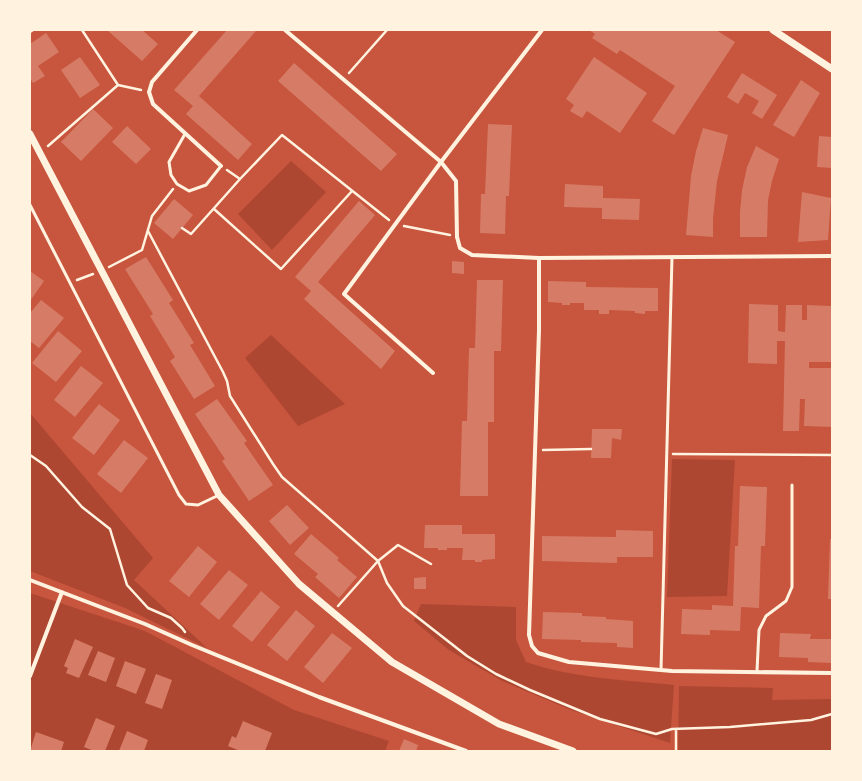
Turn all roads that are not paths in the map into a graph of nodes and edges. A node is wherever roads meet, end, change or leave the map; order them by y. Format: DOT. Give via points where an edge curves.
graph roads {
  1 [pos="197,30"];
  2 [pos="285,30"];
  3 [pos="542,30"];
  4 [pos="773,30"];
  5 [pos="832,69"];
  6 [pos="30,134"];
  7 [pos="185,134"];
  8 [pos="441,162"];
  9 [pos="221,166"];
  10 [pos="30,205"];
  11 [pos="832,256"];
  12 [pos="672,257"];
  13 [pos="538,258"];
  14 [pos="433,373"];
  15 [pos="792,485"];
  16 [pos="219,495"];
  17 [pos="30,580"];
  18 [pos="62,592"];
  19 [pos="661,670"];
  20 [pos="757,671"];
  21 [pos="832,674"];
  22 [pos="30,676"];
  23 [pos="466,751"];
  24 [pos="573,751"];
  1 -- 7 [label="street" via="152,82 149,92 153,104"];
  2 -- 8 [label="street"];
  3 -- 8 [label="street"];
  4 -- 5 [label="street"];
  6 -- 16 [label="street"];
  7 -- 9 [label="street"];
  7 -- 9 [label="lane" via="170,162 171,175 178,184 189,191 206,185"];
  8 -- 13 [label="street" via="456,180 457,237 460,248 472,255"];
  8 -- 14 [label="street" via="344,294"];
  10 -- 16 [label="lane" via="179,495 186,504 198,505"];
  11 -- 12 [label="street"];
  12 -- 13 [label="street"];
  12 -- 19 [label="lane"];
  13 -- 19 [label="street" via="539,330 529,635 532,646 538,653 569,662"];
  15 -- 20 [label="lane" via="792,587 786,602 766,616 759,630"];
  16 -- 24 [label="street" via="299,584 392,662 499,724"];
  17 -- 18 [label="street"];
  18 -- 22 [label="street"];
  18 -- 23 [label="street" via="319,697"];
  19 -- 20 [label="street"];
  20 -- 21 [label="street"];
}
